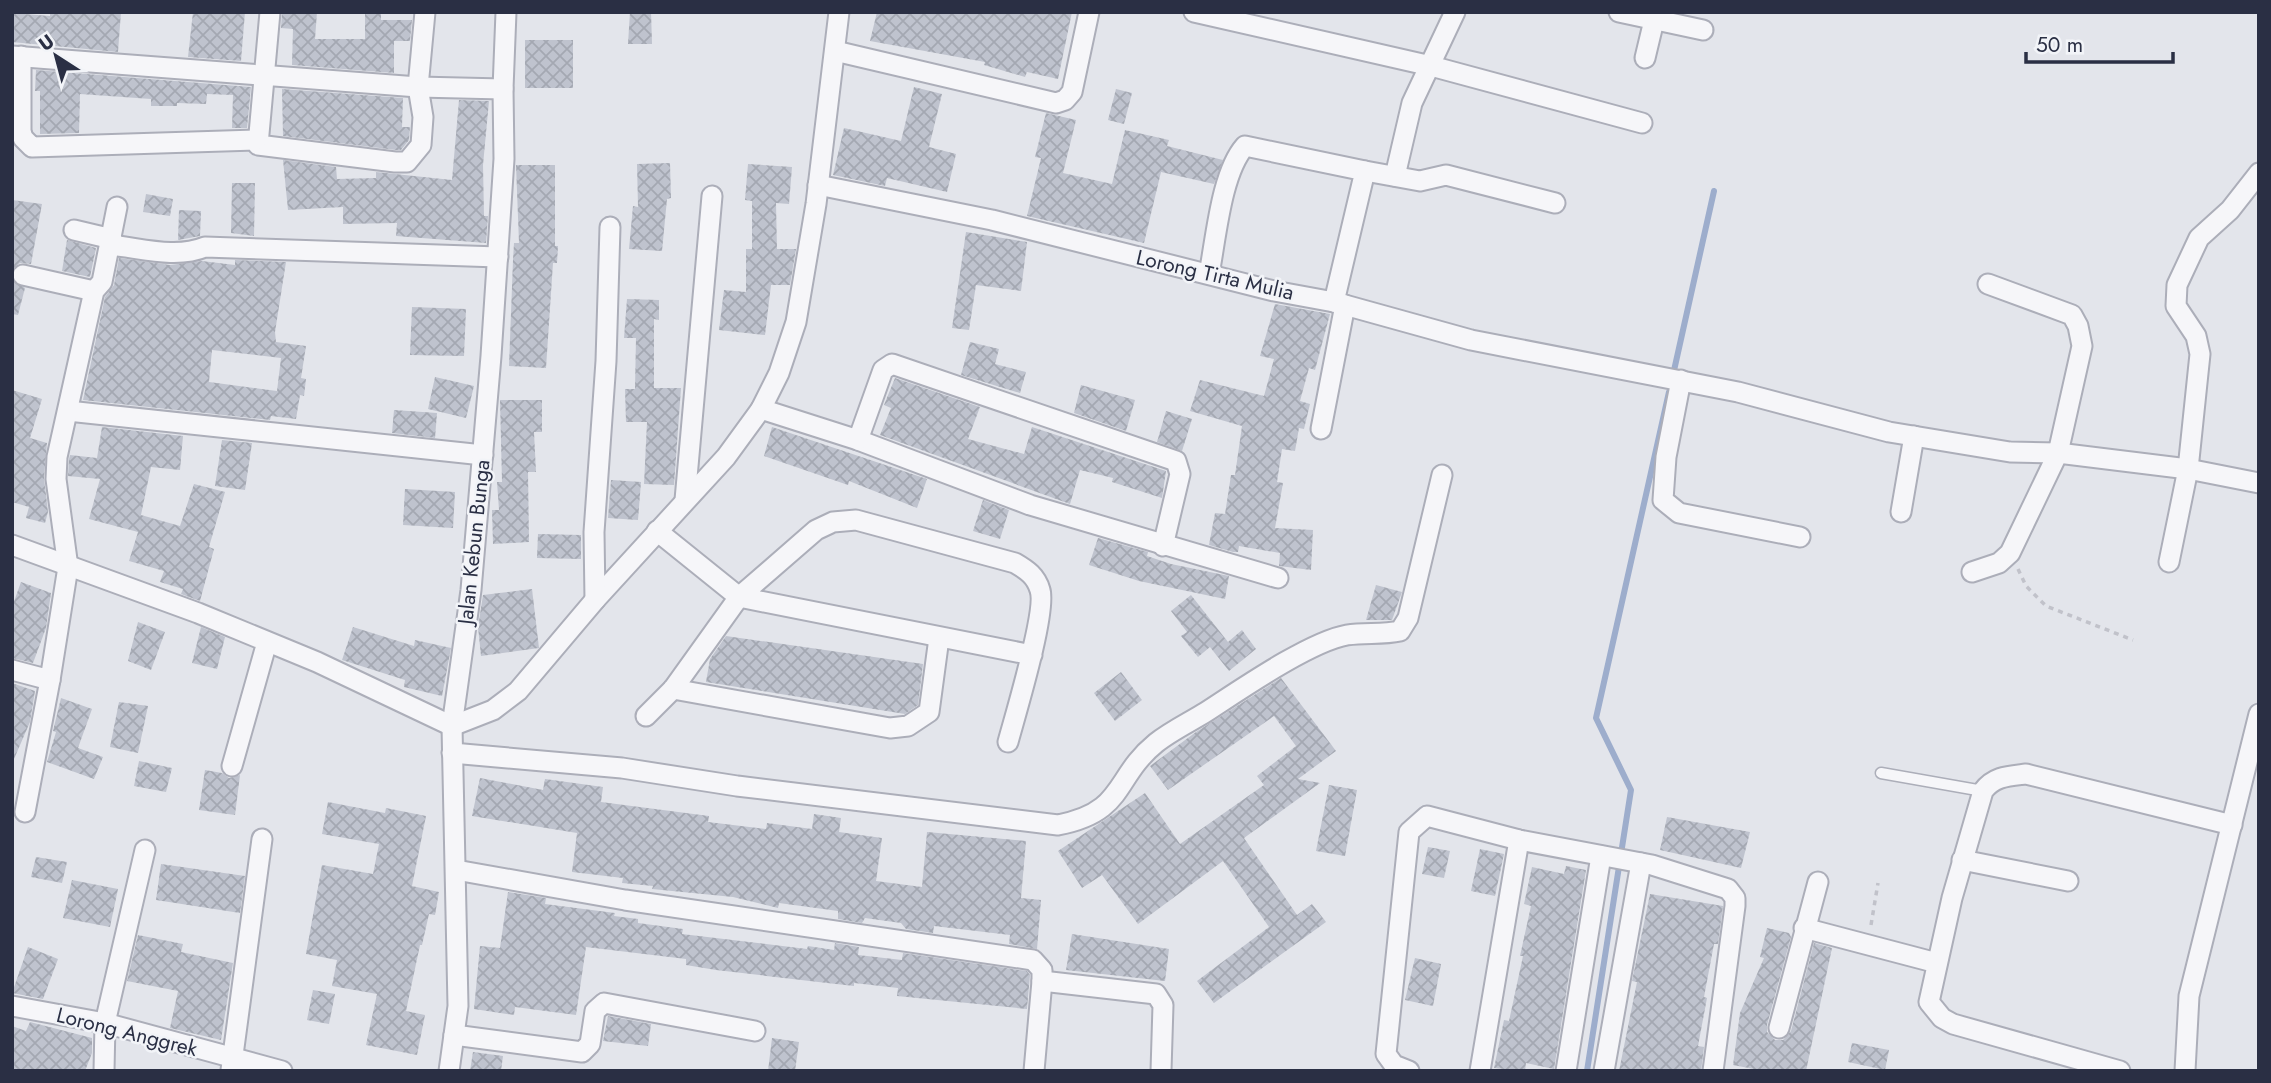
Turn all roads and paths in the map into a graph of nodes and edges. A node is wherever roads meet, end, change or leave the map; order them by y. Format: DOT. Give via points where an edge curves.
graph roads {
  1 [pos="270,12"];
  2 [pos="425,12"];
  3 [pos="506,12"];
  4 [pos="839,12"];
  5 [pos="1088,12"];
  6 [pos="1194,12"];
  7 [pos="1455,12"];
  8 [pos="1619,12"];
  9 [pos="1655,16"];
  10 [pos="1703,30"];
  11 [pos="835,51"];
  12 [pos="17,56"];
  13 [pos="1644,58"];
  14 [pos="1431,66"];
  15 [pos="264,74"];
  16 [pos="418,87"];
  17 [pos="503,89"];
  18 [pos="1642,123"];
  19 [pos="256,140"];
  20 [pos="1365,171"];
  21 [pos="2259,173"];
  22 [pos="1395,176"];
  23 [pos="818,185"];
  24 [pos="712,195"];
  25 [pos="1555,203"];
  26 [pos="117,207"];
  27 [pos="610,227"];
  28 [pos="74,230"];
  29 [pos="111,242"];
  30 [pos="498,257"];
  31 [pos="1209,274"];
  32 [pos="23,275"];
  33 [pos="1988,284"];
  34 [pos="94,291"];
  35 [pos="1340,304"];
  36 [pos="1679,380"];
  37 [pos="761,409"];
  38 [pos="68,411"];
  39 [pos="1321,429"];
  40 [pos="1914,436"];
  41 [pos="858,440"];
  42 [pos="2058,453"];
  43 [pos="483,455"];
  44 [pos="2188,469"];
  45 [pos="1442,475"];
  46 [pos="2259,483"];
  47 [pos="685,500"];
  48 [pos="1901,512"];
  49 [pos="657,531"];
  50 [pos="1800,537"];
  51 [pos="12,545"];
  52 [pos="1163,546"];
  53 [pos="2010,553"];
  54 [pos="2169,562"];
  55 [pos="68,567"];
  56 [pos="1972,572"];
  57 [pos="1278,578"];
  58 [pos="739,597"];
  59 [pos="595,600"];
  60 [pos="939,638"];
  61 [pos="2133,640"];
  62 [pos="267,642"];
  63 [pos="1032,655"];
  64 [pos="12,670"];
  65 [pos="50,680"];
  66 [pos="673,689"];
  67 [pos="2259,714"];
  68 [pos="646,716"];
  69 [pos="452,726"];
  70 [pos="1008,743"];
  71 [pos="452,753"];
  72 [pos="232,766"];
  73 [pos="1881,773"];
  74 [pos="1983,791"];
  75 [pos="25,812"];
  76 [pos="2231,825"];
  77 [pos="262,839"];
  78 [pos="1519,840"];
  79 [pos="145,850"];
  80 [pos="1604,856"];
  81 [pos="1962,860"];
  82 [pos="1636,862"];
  83 [pos="456,870"];
  84 [pos="2068,881"];
  85 [pos="1818,882"];
  86 [pos="1878,883"];
  87 [pos="1804,928"];
  88 [pos="1867,945"];
  89 [pos="1937,963"];
  90 [pos="1042,981"];
  91 [pos="12,1006"];
  92 [pos="105,1023"];
  93 [pos="1779,1028"];
  94 [pos="755,1031"];
  95 [pos="454,1035"];
  96 [pos="231,1065"];
  97 [pos="104,1071"];
  98 [pos="282,1071"];
  99 [pos="449,1071"];
  100 [pos="1034,1071"];
  101 [pos="1161,1071"];
  102 [pos="1409,1071"];
  103 [pos="1480,1071"];
  104 [pos="1566,1071"];
  105 [pos="1604,1071"];
  106 [pos="1713,1071"];
  107 [pos="2120,1071"];
  108 [pos="2185,1071"];
  1 -- 15 [label="street"];
  2 -- 16 [label="street"];
  3 -- 17 [label="street, Jalan Kebun Bunga"];
  4 -- 11 [label="street"];
  5 -- 11 [label="street" via="1072,92 1056,103"];
  6 -- 14 [label="street"];
  7 -- 14 [label="street"];
  8 -- 9 [label="street"];
  9 -- 10 [label="street"];
  9 -- 13 [label="street"];
  11 -- 23 [label="street"];
  12 -- 15 [label="street"];
  12 -- 19 [label="street" via="21,131 32,147"];
  14 -- 18 [label="street"];
  14 -- 22 [label="street" via="1412,103"];
  15 -- 16 [label="street"];
  15 -- 19 [label="street"];
  16 -- 17 [label="street"];
  16 -- 19 [label="street" via="421,145 407,162 261,148"];
  17 -- 30 [label="street, Jalan Kebun Bunga"];
  20 -- 22 [label="street"];
  20 -- 31 [label="street" via="1245,146 1227,187"];
  20 -- 35 [label="street"];
  21 -- 44 [label="street" via="2230,210 2199,238 2177,285 2176,306 2196,336 2200,354"];
  22 -- 25 [label="street" via="1427,181 1446,175"];
  23 -- 31 [label="street, Lorong Tirta Mulia" via="992,220"];
  23 -- 37 [label="street" via="796,322"];
  24 -- 47 [label="street"];
  26 -- 29 [label="street"];
  27 -- 59 [label="street" via="594,532"];
  28 -- 29 [label="street"];
  29 -- 30 [label="street" via="178,253 205,247"];
  29 -- 34 [label="street" via="102,282"];
  30 -- 43 [label="street, Jalan Kebun Bunga"];
  31 -- 35 [label="street, Lorong Tirta Mulia"];
  32 -- 34 [label="street"];
  33 -- 42 [label="street" via="2064,310 2078,326 2082,346"];
  34 -- 38 [label="street"];
  35 -- 36 [label="street, Lorong Tirta Mulia" via="1471,340"];
  35 -- 39 [label="street"];
  36 -- 40 [label="street, Lorong Tirta Mulia"];
  36 -- 50 [label="street" via="1667,457 1663,500 1667,506 1678,513"];
  37 -- 41 [label="street"];
  37 -- 47 [label="street" via="726,457"];
  38 -- 43 [label="street"];
  38 -- 55 [label="street" via="56,479"];
  40 -- 42 [label="street, Lorong Tirta Mulia" via="2010,452"];
  40 -- 48 [label="street"];
  41 -- 52 [label="street" via="1030,505"];
  41 -- 52 [label="street" via="883,370 892,364 1176,461 1180,474"];
  42 -- 44 [label="street, Lorong Tirta Mulia"];
  42 -- 53 [label="street"];
  43 -- 69 [label="street, Jalan Kebun Bunga"];
  44 -- 46 [label="street, Lorong Tirta Mulia"];
  44 -- 54 [label="street"];
  45 -- 71 [label="street" via="1408,618 1400,631 1347,635 1305,652 1253,682 1155,744 1111,800 1086,820 1058,825 622,768"];
  47 -- 49 [label="street"];
  49 -- 58 [label="street"];
  49 -- 59 [label="street"];
  51 -- 55 [label="street"];
  52 -- 57 [label="street"];
  53 -- 56 [label="street" via="1999,563"];
  53 -- 61 [label="path" via="2026,586 2046,606"];
  55 -- 62 [label="street"];
  55 -- 65 [label="street"];
  58 -- 60 [label="street"];
  58 -- 63 [label="street" via="816,530 856,520 1015,563 1032,574 1041,592"];
  58 -- 66 [label="street"];
  59 -- 69 [label="street" via="518,691 493,709"];
  60 -- 63 [label="street"];
  60 -- 66 [label="street" via="929,712 908,726 890,728"];
  62 -- 69 [label="street"];
  62 -- 72 [label="street"];
  63 -- 70 [label="street"];
  64 -- 65 [label="street"];
  65 -- 75 [label="street"];
  66 -- 68 [label="street"];
  67 -- 76 [label="street"];
  69 -- 71 [label="street, Jalan Kebun Bunga"];
  71 -- 83 [label="street, Jalan Kebun Bunga"];
  73 -- 74 [label="lane"];
  74 -- 76 [label="street" via="2003,776 2026,774"];
  74 -- 81 [label="street"];
  76 -- 108 [label="street" via="2189,996"];
  77 -- 96 [label="street"];
  78 -- 80 [label="street"];
  78 -- 102 [label="street" via="1427,816 1409,832 1385,1054 1394,1065"];
  78 -- 103 [label="street"];
  79 -- 92 [label="street"];
  80 -- 82 [label="street"];
  80 -- 104 [label="street"];
  81 -- 84 [label="street"];
  81 -- 89 [label="street"];
  82 -- 105 [label="street"];
  82 -- 106 [label="street" via="1728,889 1735,898"];
  83 -- 90 [label="street" via="625,900 1033,960 1042,970"];
  83 -- 95 [label="street, Jalan Kebun Bunga" via="458,1006"];
  85 -- 87 [label="street"];
  86 -- 88 [label="path"];
  87 -- 88 [label="street"];
  87 -- 93 [label="street"];
  88 -- 89 [label="street"];
  89 -- 107 [label="street" via="1929,1002 1942,1018"];
  90 -- 100 [label="street"];
  90 -- 101 [label="street" via="1156,994 1163,1005"];
  91 -- 92 [label="street, Lorong Anggrek"];
  92 -- 96 [label="street, Lorong Anggrek"];
  92 -- 97 [label="street"];
  94 -- 95 [label="street" via="604,1003 595,1011 590,1044 582,1052"];
  95 -- 99 [label="street, Jalan Kebun Bunga"];
  96 -- 98 [label="street, Lorong Anggrek"];
}
